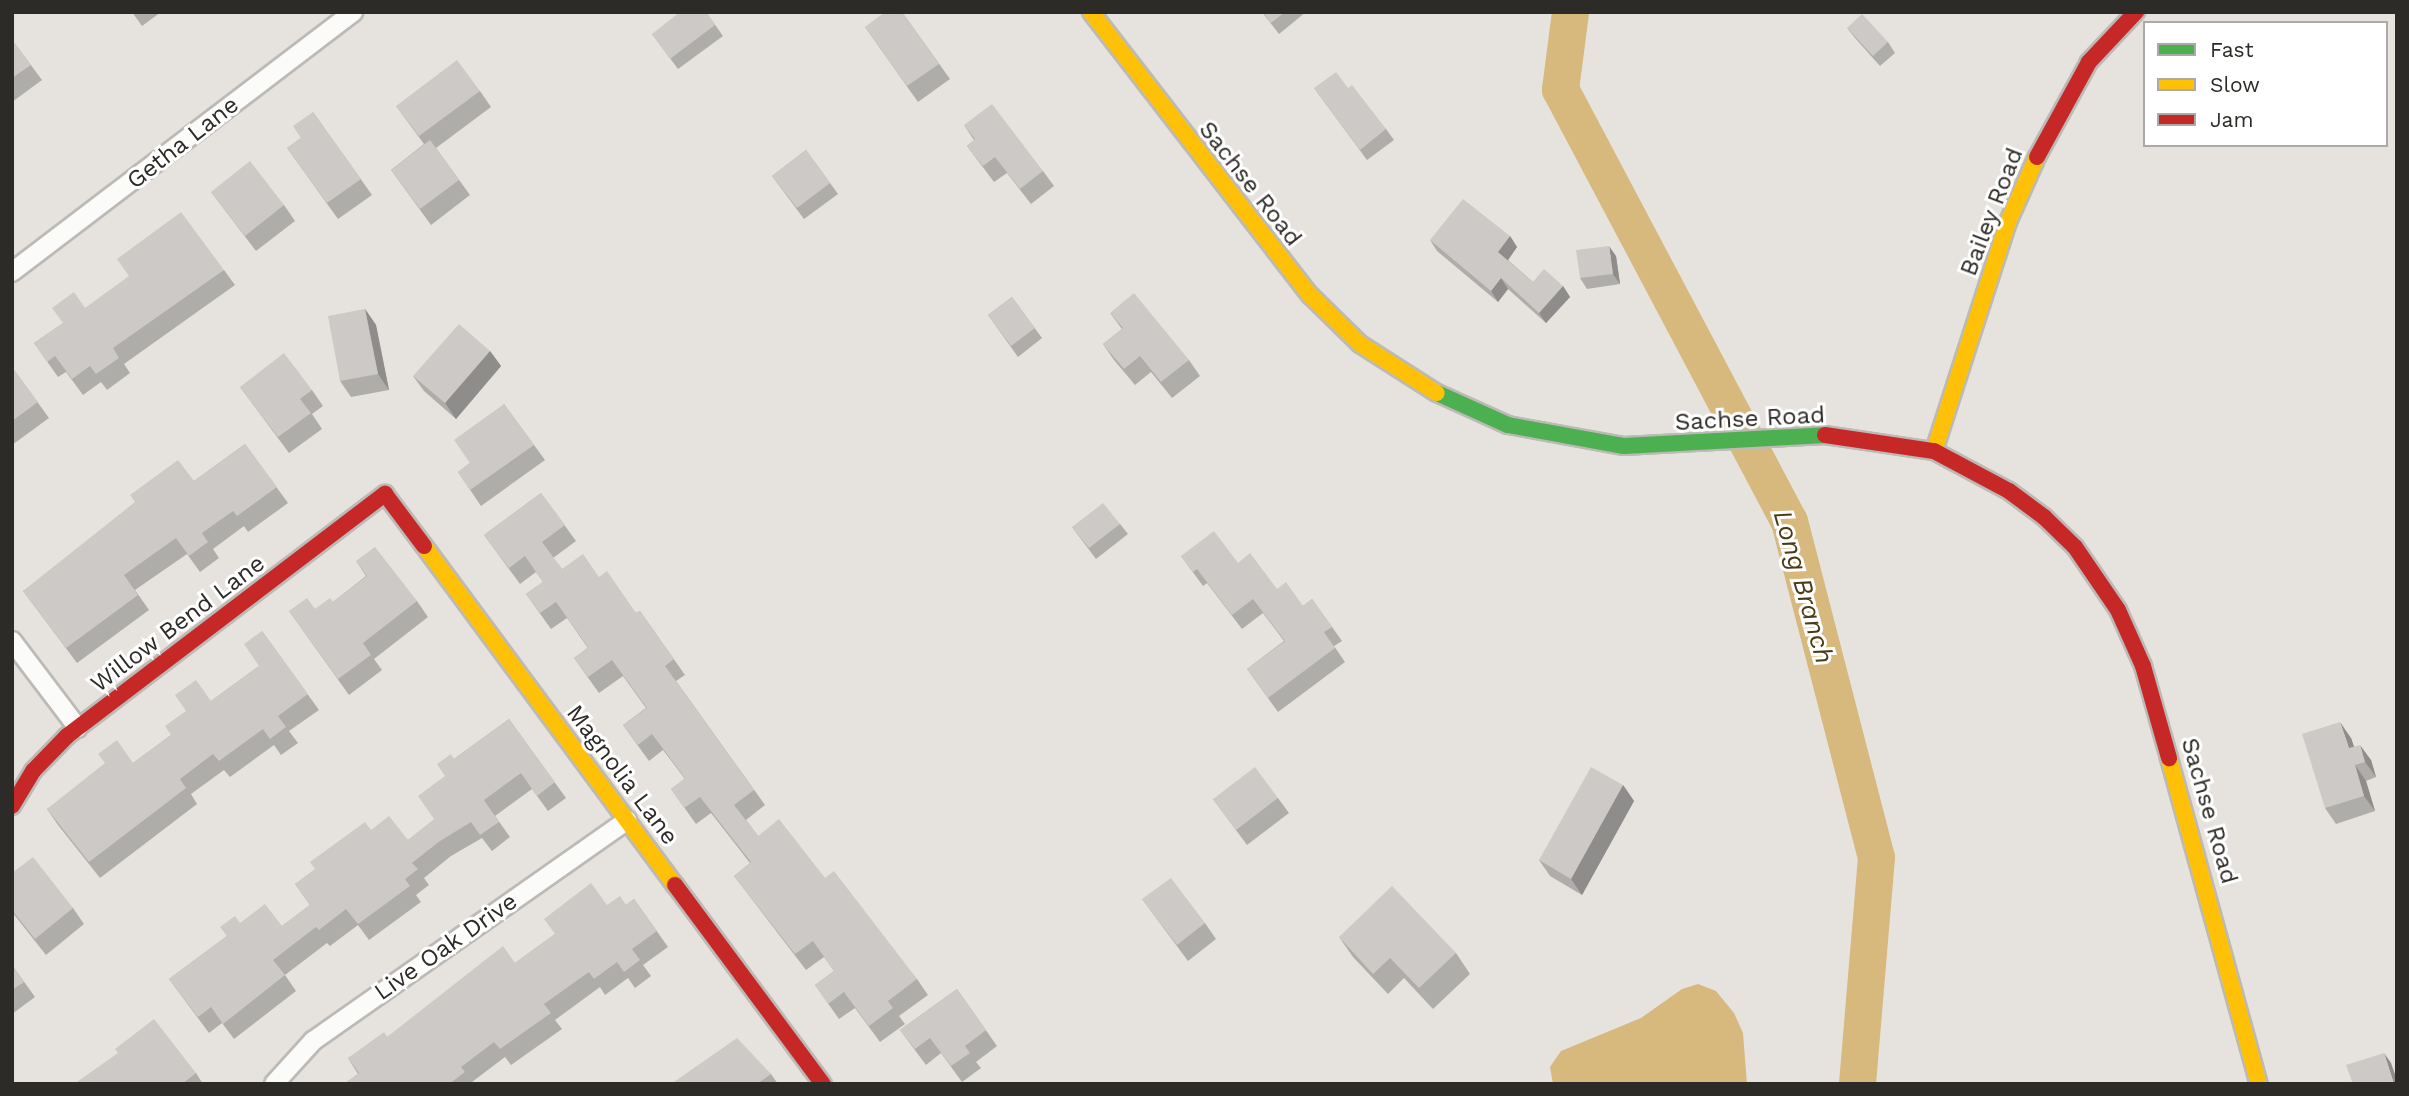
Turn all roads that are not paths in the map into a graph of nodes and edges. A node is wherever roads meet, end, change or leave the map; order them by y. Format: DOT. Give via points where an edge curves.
graph roads {
  1 [pos="353,12"];
  2 [pos="1091,12"];
  3 [pos="2136,12"];
  4 [pos="12,272"];
  5 [pos="1934,451"];
  6 [pos="385,494"];
  7 [pos="12,640"];
  8 [pos="78,728"];
  9 [pos="12,806"];
  10 [pos="627,820"];
  11 [pos="274,1084"];
  12 [pos="823,1084"];
  13 [pos="2259,1084"];
  1 -- 4 [label="street, Getha Lane"];
  2 -- 5 [label="main road, Sachse Road" via="1310,295 1385,362 1446,399 1508,425 1624,446 1822,435"];
  3 -- 5 [label="main road, Bailey Road" via="2090,62 2043,144 2008,222"];
  5 -- 13 [label="main road, Sachse Road" via="2008,491 2044,517 2075,547 2118,610 2143,666 2169,750"];
  6 -- 8 [label="main road, Willow Bend Lane"];
  6 -- 10 [label="main road, Magnolia Lane"];
  7 -- 8 [label="street"];
  8 -- 9 [label="main road, Willow Bend Lane" via="33,771"];
  10 -- 11 [label="street, Live Oak Drive" via="313,1041"];
  10 -- 12 [label="main road, Magnolia Lane"];
}
